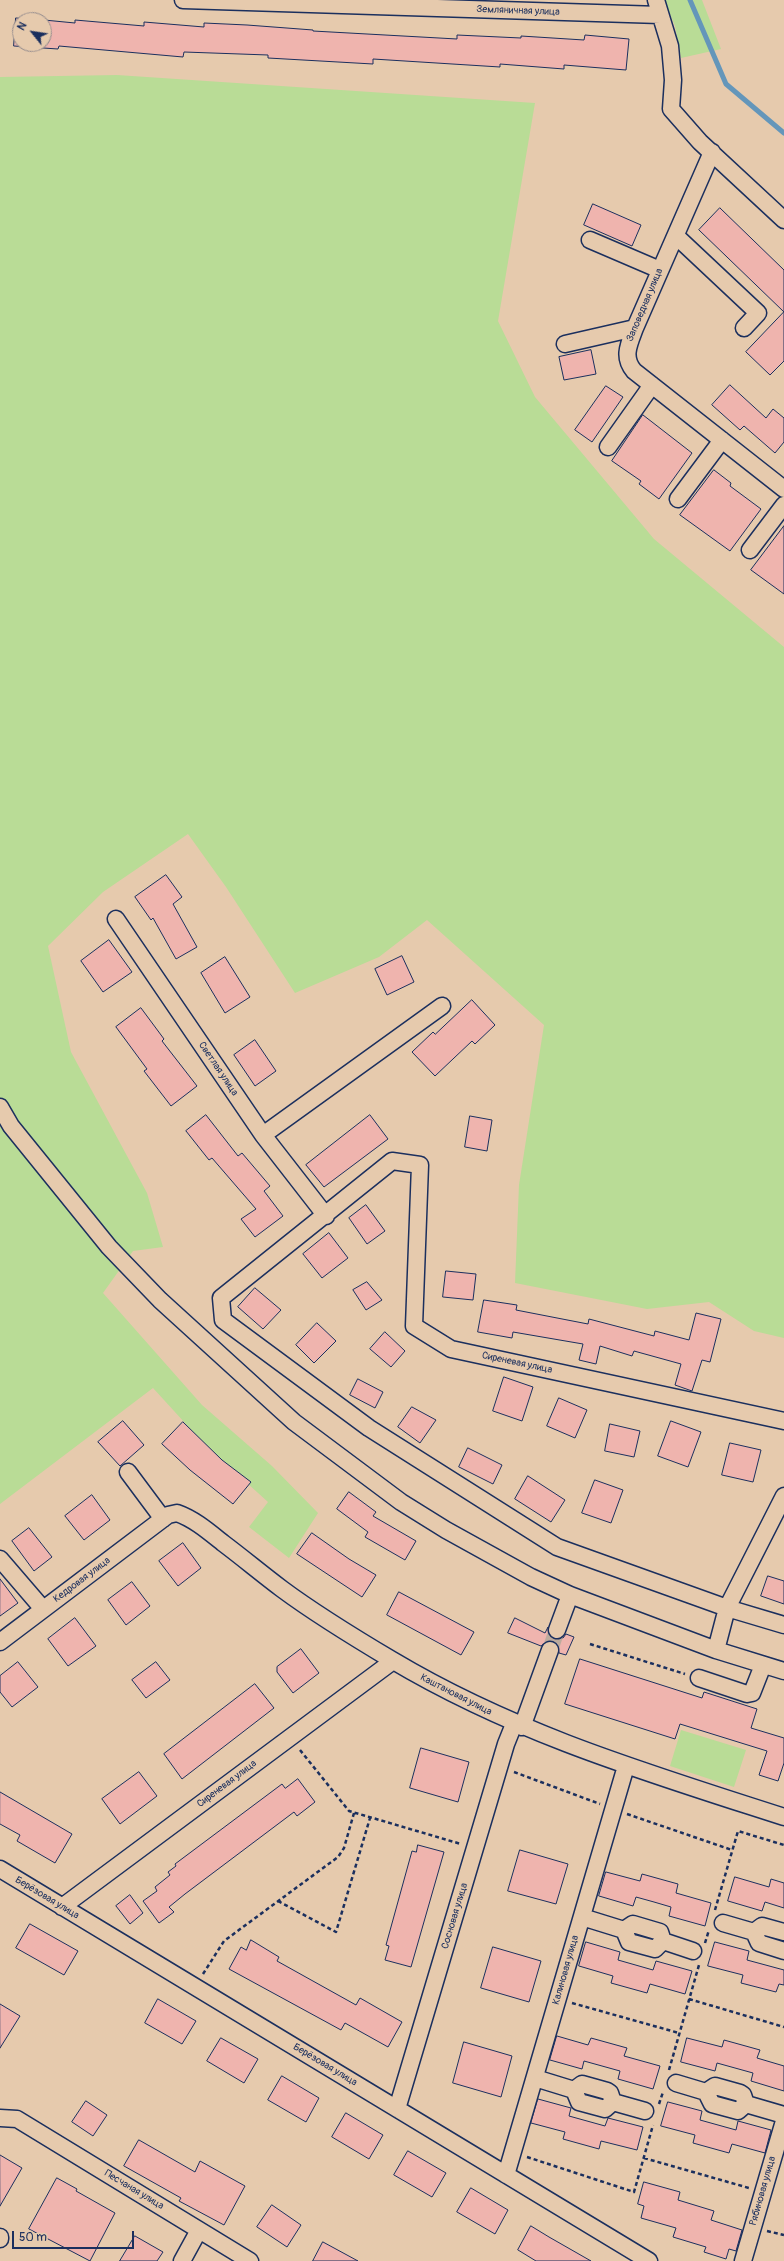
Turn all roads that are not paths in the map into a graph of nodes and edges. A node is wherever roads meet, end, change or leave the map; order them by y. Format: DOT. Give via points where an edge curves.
graph roads {
  1 [pos="183,0"];
  2 [pos="658,8"];
  3 [pos="712,152"];
  4 [pos="784,220"];
  5 [pos="676,236"];
  6 [pos="590,240"];
  7 [pos="660,270"];
  8 [pos="635,328"];
  9 [pos="744,328"];
  10 [pos="566,344"];
  11 [pos="652,385"];
  12 [pos="722,440"];
  13 [pos="608,448"];
  14 [pos="784,489"];
  15 [pos="678,499"];
  16 [pos="784,505"];
  17 [pos="750,550"];
  18 [pos="116,918"];
  19 [pos="442,1006"];
  20 [pos="0,1108"];
  21 [pos="263,1135"];
  22 [pos="326,1216"];
  23 [pos="784,1421"];
  24 [pos="128,1472"];
  25 [pos="784,1496"];
  26 [pos="163,1519"];
  27 [pos="0,1559"];
  28 [pos="570,1594"];
  29 [pos="727,1608"];
  30 [pos="43,1609"];
  31 [pos="784,1625"];
  32 [pos="557,1630"];
  33 [pos="0,1642"];
  34 [pos="550,1650"];
  35 [pos="716,1650"];
  36 [pos="393,1661"];
  37 [pos="763,1665"];
  38 [pos="784,1671"];
  39 [pos="699,1678"];
  40 [pos="518,1725"];
  41 [pos="626,1766"];
  42 [pos="784,1817"];
  43 [pos="0,1869"];
  44 [pos="62,1907"];
  45 [pos="582,1917"];
  46 [pos="716,1920"];
  47 [pos="754,1932"];
  48 [pos="784,1932"];
  49 [pos="784,1951"];
  50 [pos="699,1952"];
  51 [pos="535,2078"];
  52 [pos="669,2081"];
  53 [pos="397,2109"];
  54 [pos="652,2113"];
  55 [pos="784,2115"];
  56 [pos="0,2118"];
  57 [pos="784,2121"];
  58 [pos="780,2149"];
  59 [pos="506,2175"];
  60 [pos="199,2230"];
  61 [pos="182,2261"];
  62 [pos="250,2261"];
  63 [pos="649,2261"];
  64 [pos="743,2261"];
  1 -- 2 [label="street, Земляничная улица"];
  2 -- 3 [label="street" via="670,46 673,80 671,108"];
  3 -- 4 [label="street"];
  3 -- 5 [label="street, Заповедная улица"];
  5 -- 7 [label="street, Заповедная улица"];
  5 -- 9 [label="street" via="758,314"];
  6 -- 7 [label="street"];
  7 -- 8 [label="street, Заповедная улица"];
  8 -- 10 [label="street"];
  8 -- 11 [label="street, Заповедная улица" via="626,357 634,371"];
  11 -- 12 [label="street, Заповедная улица"];
  11 -- 13 [label="street"];
  12 -- 14 [label="street, Заповедная улица"];
  12 -- 15 [label="street"];
  16 -- 17 [label="street"];
  18 -- 21 [label="street, Светлая улица"];
  19 -- 21 [label="street"];
  20 -- 28 [label="street" via="11,1126 108,1247 160,1300 294,1422 407,1506 524,1573"];
  21 -- 22 [label="street, Светлая улица"];
  22 -- 23 [label="street, Сиреневая улица" via="392,1161 420,1164 414,1326 452,1349"];
  22 -- 29 [label="street" via="221,1298 223,1320 369,1428 557,1547"];
  24 -- 26 [label="street"];
  25 -- 29 [label="street"];
  26 -- 30 [label="street, Кедровая улица"];
  26 -- 36 [label="street, Каштановая улица" via="177,1513 186,1516 284,1590"];
  27 -- 30 [label="street"];
  28 -- 32 [label="street"];
  28 -- 35 [label="street"];
  29 -- 31 [label="street"];
  29 -- 35 [label="street"];
  30 -- 33 [label="street, Кедровая улица"];
  34 -- 40 [label="street, Сосновая улица"];
  35 -- 37 [label="street"];
  36 -- 40 [label="street, Каштановая улица" via="476,1707"];
  36 -- 44 [label="street, Сиреневая улица"];
  37 -- 38 [label="street"];
  37 -- 39 [label="street" via="752,1693 747,1694"];
  40 -- 41 [label="street, Каштановая улица"];
  40 -- 53 [label="street, Сосновая улица" via="506,1744"];
  41 -- 42 [label="street, Каштановая улица"];
  41 -- 45 [label="street, Калиновая улица"];
  43 -- 44 [label="street, Берёзовая улица"];
  44 -- 53 [label="street, Берёзовая улица"];
  45 -- 50 [label="street" via="624,1930 629,1942 655,1949 663,1941"];
  45 -- 51 [label="street, Калиновая улица"];
  46 -- 47 [label="street"];
  47 -- 48 [label="street" via="762,1926"];
  47 -- 49 [label="street" via="757,1942"];
  51 -- 54 [label="street" via="574,2090 579,2102 605,2109 613,2102"];
  51 -- 59 [label="street, Калиновая улица"];
  52 -- 55 [label="street" via="706,2092 712,2104 738,2111 746,2104"];
  53 -- 59 [label="street, Берёзовая улица"];
  56 -- 60 [label="street, Песчаная улица" via="17,2119"];
  57 -- 58 [label="street, Рябиновая улица"];
  58 -- 64 [label="street, Рябиновая улица" via="763,2192"];
  59 -- 63 [label="street, Берёзовая улица"];
  60 -- 61 [label="street"];
  60 -- 62 [label="street, Песчаная улица"];
}
